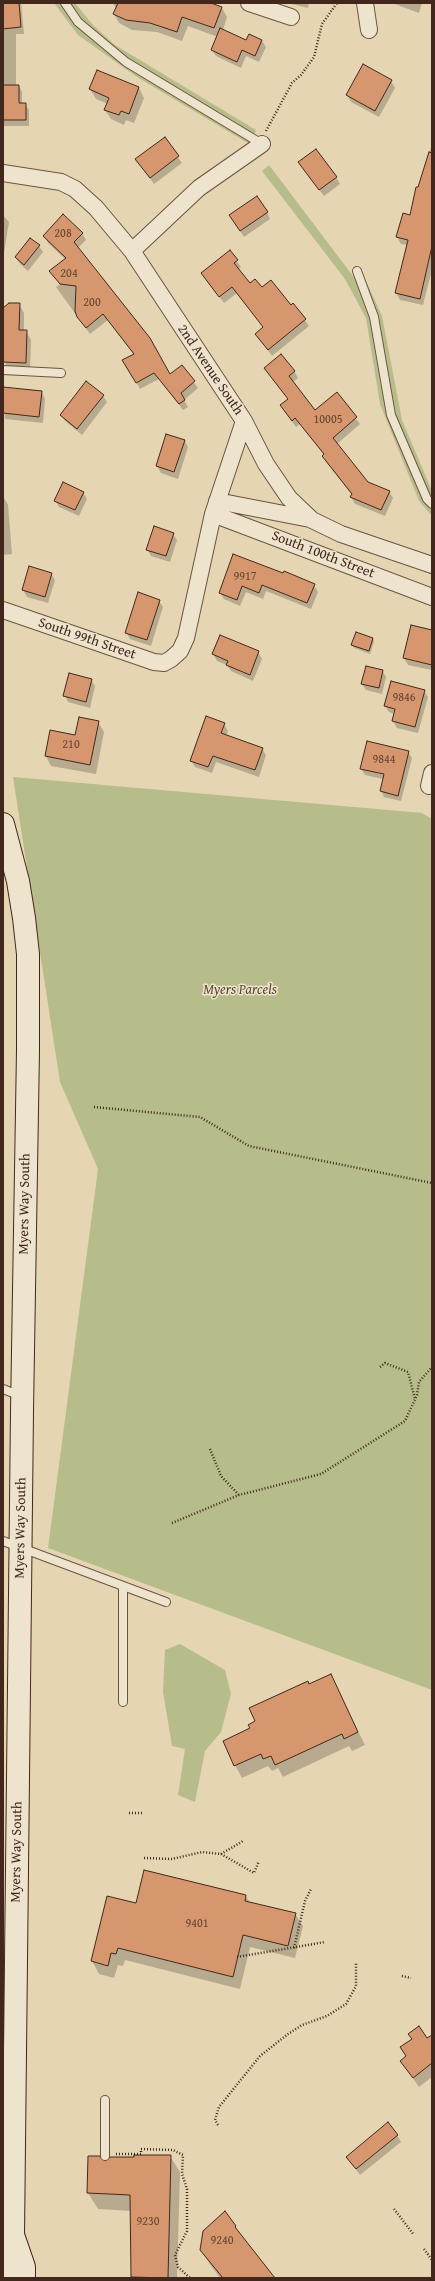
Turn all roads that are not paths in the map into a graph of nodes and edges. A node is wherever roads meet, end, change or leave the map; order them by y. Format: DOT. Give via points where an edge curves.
graph roads {
  1 [pos="65,3"];
  2 [pos="249,3"];
  3 [pos="365,3"];
  4 [pos="291,17"];
  5 [pos="369,30"];
  6 [pos="262,144"];
  7 [pos="3,173"];
  8 [pos="132,251"];
  9 [pos="357,271"];
  10 [pos="3,370"];
  11 [pos="62,373"];
  12 [pos="244,421"];
  13 [pos="432,504"];
  14 [pos="215,507"];
  15 [pos="310,518"];
  16 [pos="432,565"];
  17 [pos="432,597"];
  18 [pos="3,610"];
  19 [pos="172,659"];
  20 [pos="3,824"];
  21 [pos="12,1393"];
  22 [pos="12,1544"];
  23 [pos="123,1586"];
  24 [pos="166,1602"];
  25 [pos="123,1702"];
  26 [pos="105,2100"];
  27 [pos="105,2156"];
  28 [pos="13,2235"];
  29 [pos="4,2278"];
  30 [pos="24,2278"];
  1 -- 6 [label="lane" via="78,22 126,62"];
  2 -- 4 [label="street"];
  3 -- 5 [label="street"];
  6 -- 8 [label="street" via="198,188"];
  7 -- 8 [label="street, 2nd Avenue South" via="47,179 75,189 96,208"];
  8 -- 12 [label="street, 2nd Avenue South"];
  9 -- 13 [label="lane" via="374,317 391,415 427,499"];
  10 -- 11 [label="lane"];
  12 -- 14 [label="street, 2nd Avenue South"];
  12 -- 15 [label="street, South 100th Street" via="266,464 289,498"];
  14 -- 15 [label="street, South 100th Street"];
  14 -- 17 [label="street, South 100th Street"];
  14 -- 19 [label="street, 2nd Avenue South" via="186,638 180,651"];
  15 -- 16 [label="street, South 100th Street" via="341,534"];
  18 -- 19 [label="street, South 99th Street" via="154,662"];
  20 -- 21 [label="main road, Myers Way South" via="18,881 28,954"];
  21 -- 22 [label="main road, Myers Way South"];
  22 -- 23 [label="lane"];
  22 -- 28 [label="main road, Myers Way South"];
  23 -- 24 [label="lane"];
  23 -- 25 [label="lane"];
  26 -- 27 [label="lane"];
  28 -- 29 [label="main road, Myers Way South"];
  28 -- 30 [label="main road, Myers Way South" via="24,2268"];
}
